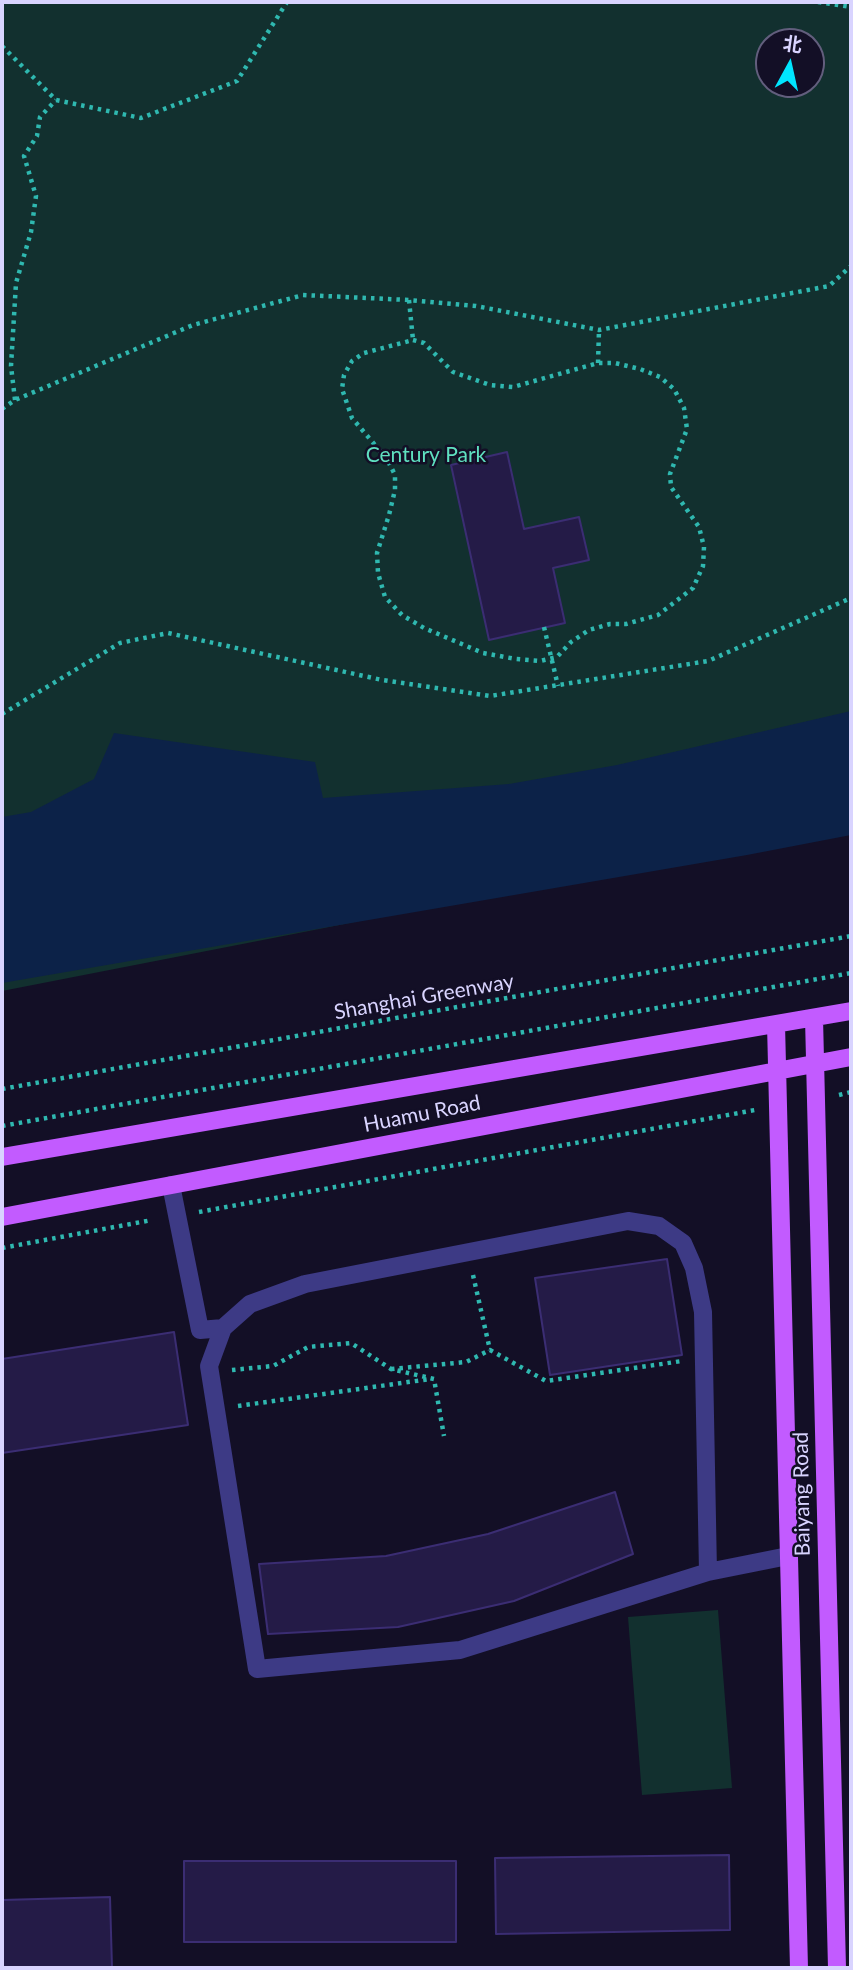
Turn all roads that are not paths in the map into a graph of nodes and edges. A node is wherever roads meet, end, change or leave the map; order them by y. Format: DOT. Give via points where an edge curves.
graph roads {
  1 [pos="851,1011"];
  2 [pos="814,1018"];
  3 [pos="776,1024"];
  4 [pos="851,1057"];
  5 [pos="815,1063"];
  6 [pos="776,1070"];
  7 [pos="2,1157"];
  8 [pos="171,1185"];
  9 [pos="2,1217"];
  10 [pos="223,1328"];
  11 [pos="788,1556"];
  12 [pos="708,1572"];
  13 [pos="799,1968"];
  14 [pos="837,1968"];
  1 -- 2 [label="main road, Huamu Road"];
  2 -- 3 [label="main road, Huamu Road"];
  2 -- 5 [label="main road, Baiyang Road"];
  3 -- 6 [label="main road, Baiyang Road"];
  3 -- 7 [label="main road, Huamu Road"];
  4 -- 5 [label="main road, Huamu Road"];
  5 -- 6 [label="main road, Huamu Road"];
  5 -- 14 [label="main road, Baiyang Road"];
  6 -- 8 [label="main road, Huamu Road"];
  6 -- 11 [label="main road, Baiyang Road"];
  8 -- 9 [label="main road, Huamu Road"];
  8 -- 10 [label="lane" via="200,1330"];
  10 -- 12 [label="lane" via="209,1366 257,1669 460,1650"];
  10 -- 12 [label="lane" via="250,1304 305,1284 628,1221 659,1226 683,1244 694,1268 703,1312"];
  11 -- 12 [label="lane"];
  11 -- 13 [label="main road, Baiyang Road"];
}
